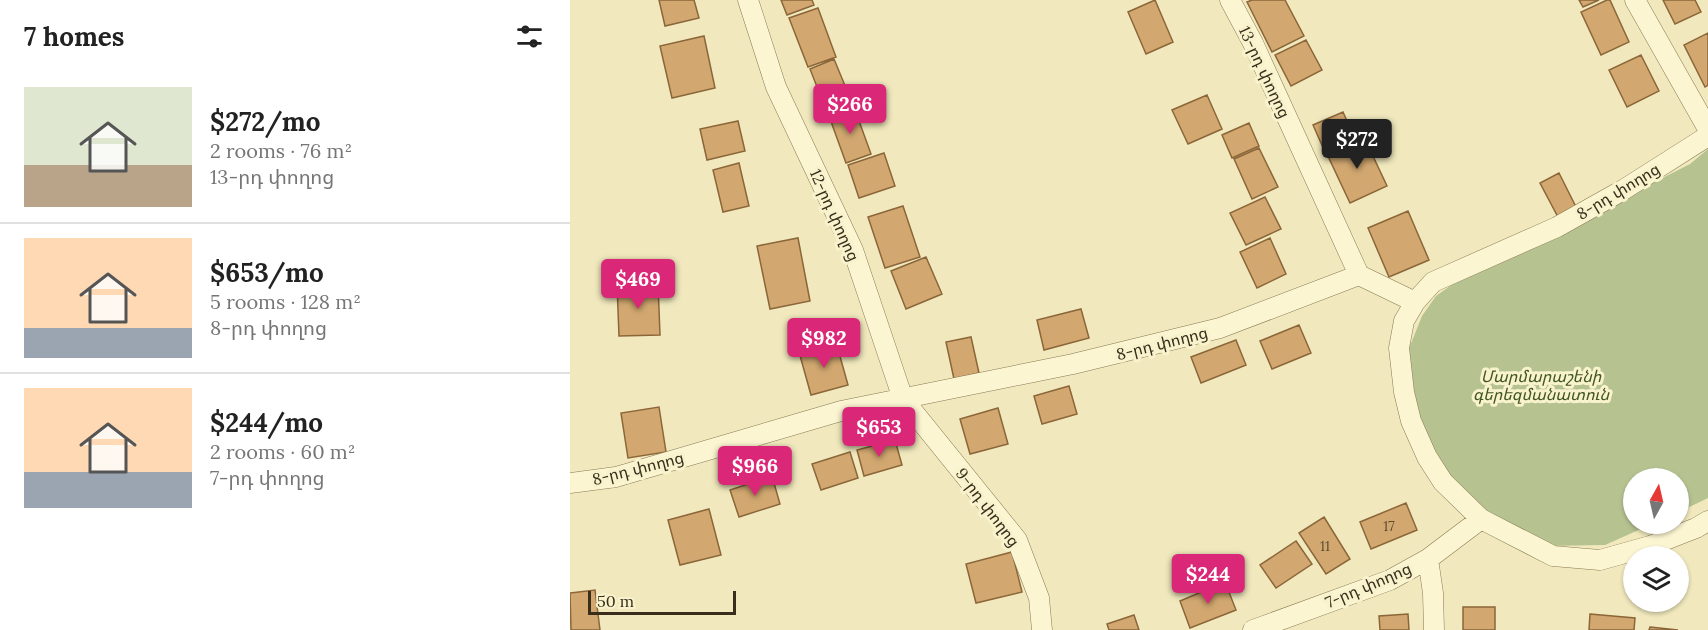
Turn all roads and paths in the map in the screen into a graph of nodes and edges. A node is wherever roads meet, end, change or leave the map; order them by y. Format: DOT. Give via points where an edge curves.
graph roads {
  1 [pos="748,0"];
  2 [pos="1230,0"];
  3 [pos="1635,0"];
  4 [pos="1708,129"];
  5 [pos="1708,136"];
  6 [pos="1359,275"];
  7 [pos="1415,302"];
  8 [pos="903,399"];
  9 [pos="570,483"];
  10 [pos="1481,519"];
  11 [pos="1708,521"];
  12 [pos="1428,559"];
  13 [pos="1042,630"];
  14 [pos="1253,630"];
  15 [pos="1434,630"];
  1 -- 8 [label="street, 12-րդ փողոց" via="776,87 853,250"];
  2 -- 6 [label="street, 13-րդ փողոց"];
  3 -- 4 [label="street"];
  5 -- 7 [label="street, 8-րդ փողոց" via="1557,227 1433,282"];
  6 -- 7 [label="street"];
  6 -- 8 [label="street, 8-րդ փողոց" via="1220,328"];
  7 -- 10 [label="street, 8-րդ փողոց" via="1404,321 1399,348 1411,421 1443,482"];
  8 -- 9 [label="street, 8-րդ փողոց" via="841,411 616,477"];
  8 -- 13 [label="street, 9-րդ փողոց" via="1017,540 1039,598"];
  10 -- 11 [label="street" via="1552,556 1600,560 1650,546"];
  10 -- 12 [label="street, 7-րդ փողոց"];
  12 -- 14 [label="street, 7-րդ փողոց" via="1390,580"];
  12 -- 15 [label="street"];
}
